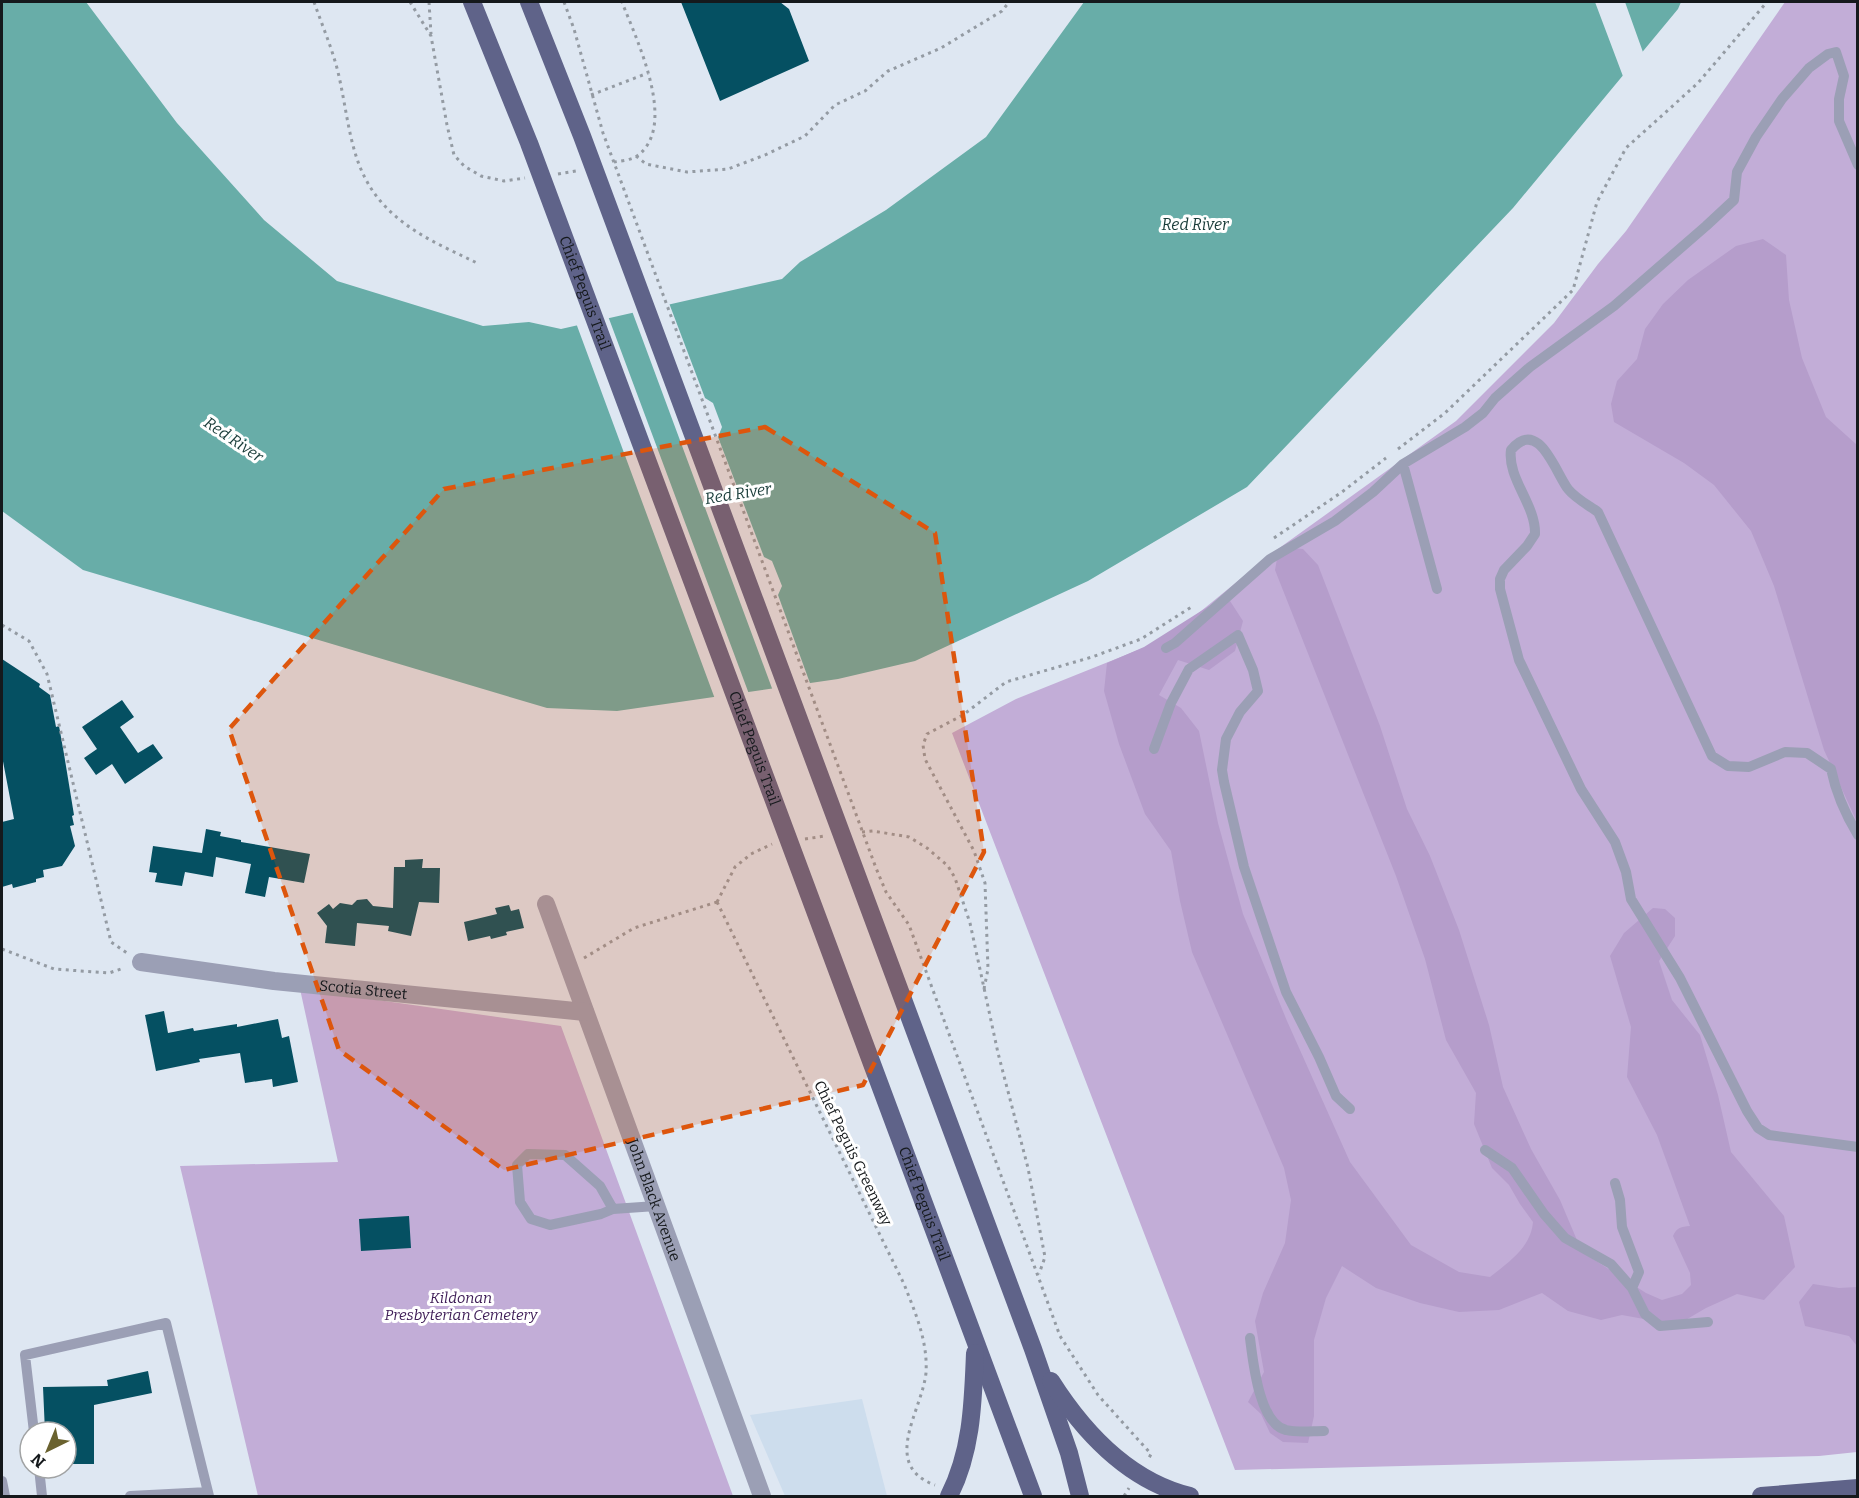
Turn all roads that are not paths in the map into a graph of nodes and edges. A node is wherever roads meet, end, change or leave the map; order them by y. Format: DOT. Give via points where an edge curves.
graph roads {
  1 [pos="472,2"];
  2 [pos="529,2"];
  3 [pos="1857,165"];
  4 [pos="1403,464"];
  5 [pos="1437,590"];
  6 [pos="1166,648"];
  7 [pos="1154,749"];
  8 [pos="1857,835"];
  9 [pos="546,904"];
  10 [pos="141,962"];
  11 [pos="585,1012"];
  12 [pos="1350,1109"];
  13 [pos="1857,1147"];
  14 [pos="1485,1150"];
  15 [pos="1615,1183"];
  16 [pos="656,1206"];
  17 [pos="613,1209"];
  18 [pos="1632,1288"];
  19 [pos="1708,1322"];
  20 [pos="1250,1338"];
  21 [pos="976,1345"];
  22 [pos="1033,1348"];
  23 [pos="33,1420"];
  24 [pos="1324,1431"];
  25 [pos="40,1480"];
  26 [pos="2,1481"];
  27 [pos="1857,1488"];
  28 [pos="943,1491"];
  29 [pos="209,1494"];
  30 [pos="1821,1494"];
  31 [pos="5,1497"];
  32 [pos="42,1497"];
  33 [pos="130,1497"];
  34 [pos="762,1497"];
  35 [pos="1033,1497"];
  36 [pos="1080,1497"];
  37 [pos="1190,1497"];
  38 [pos="1761,1497"];
  1 -- 21 [label="main road, Chief Peguis Trail" via="529,143"];
  2 -- 22 [label="main road"];
  3 -- 4 [label="lane" via="1839,121 1844,76 1836,52 1809,68 1782,99 1737,172 1734,200 1614,306 1530,366 1483,413"];
  4 -- 5 [label="lane"];
  4 -- 6 [label="lane" via="1335,521 1270,558"];
  7 -- 12 [label="lane" via="1189,669 1238,635 1258,691 1226,739 1222,770 1244,867 1286,992 1336,1096"];
  8 -- 13 [label="lane" via="1847,818 1831,769 1807,753 1785,752 1749,767 1728,766 1712,756 1598,512 1569,490 1542,445 1533,441 1516,445 1511,450 1511,466 1535,534 1504,570 1500,579 1502,600 1519,660 1581,789 1615,842 1631,899 1680,978 1758,1128 1769,1136"];
  9 -- 11 [label="street, John Black Avenue"];
  10 -- 11 [label="street, Scotia Street" via="274,981"];
  11 -- 16 [label="street, John Black Avenue"];
  14 -- 18 [label="lane" via="1512,1168 1565,1238 1611,1264"];
  15 -- 18 [label="lane" via="1622,1227 1639,1272"];
  16 -- 17 [label="lane"];
  16 -- 34 [label="street, John Black Avenue"];
  17 -- 17 [label="lane" via="600,1186 565,1155 528,1154 517,1165 520,1202 531,1220 550,1225"];
  18 -- 19 [label="lane" via="1644,1314 1659,1326"];
  20 -- 24 [label="lane" via="1260,1395 1272,1420 1284,1430"];
  21 -- 28 [label="main road" via="971,1428 963,1462"];
  21 -- 35 [label="main road, Chief Peguis Trail"];
  22 -- 36 [label="main road"];
  22 -- 37 [label="main road" via="1076,1418 1110,1453 1162,1488"];
  23 -- 29 [label="lane" via="25,1355 166,1323"];
  25 -- 32 [label="lane"];
  26 -- 31 [label="lane"];
  27 -- 30 [label="main road"];
  29 -- 33 [label="lane"];
  30 -- 38 [label="main road"];
}
